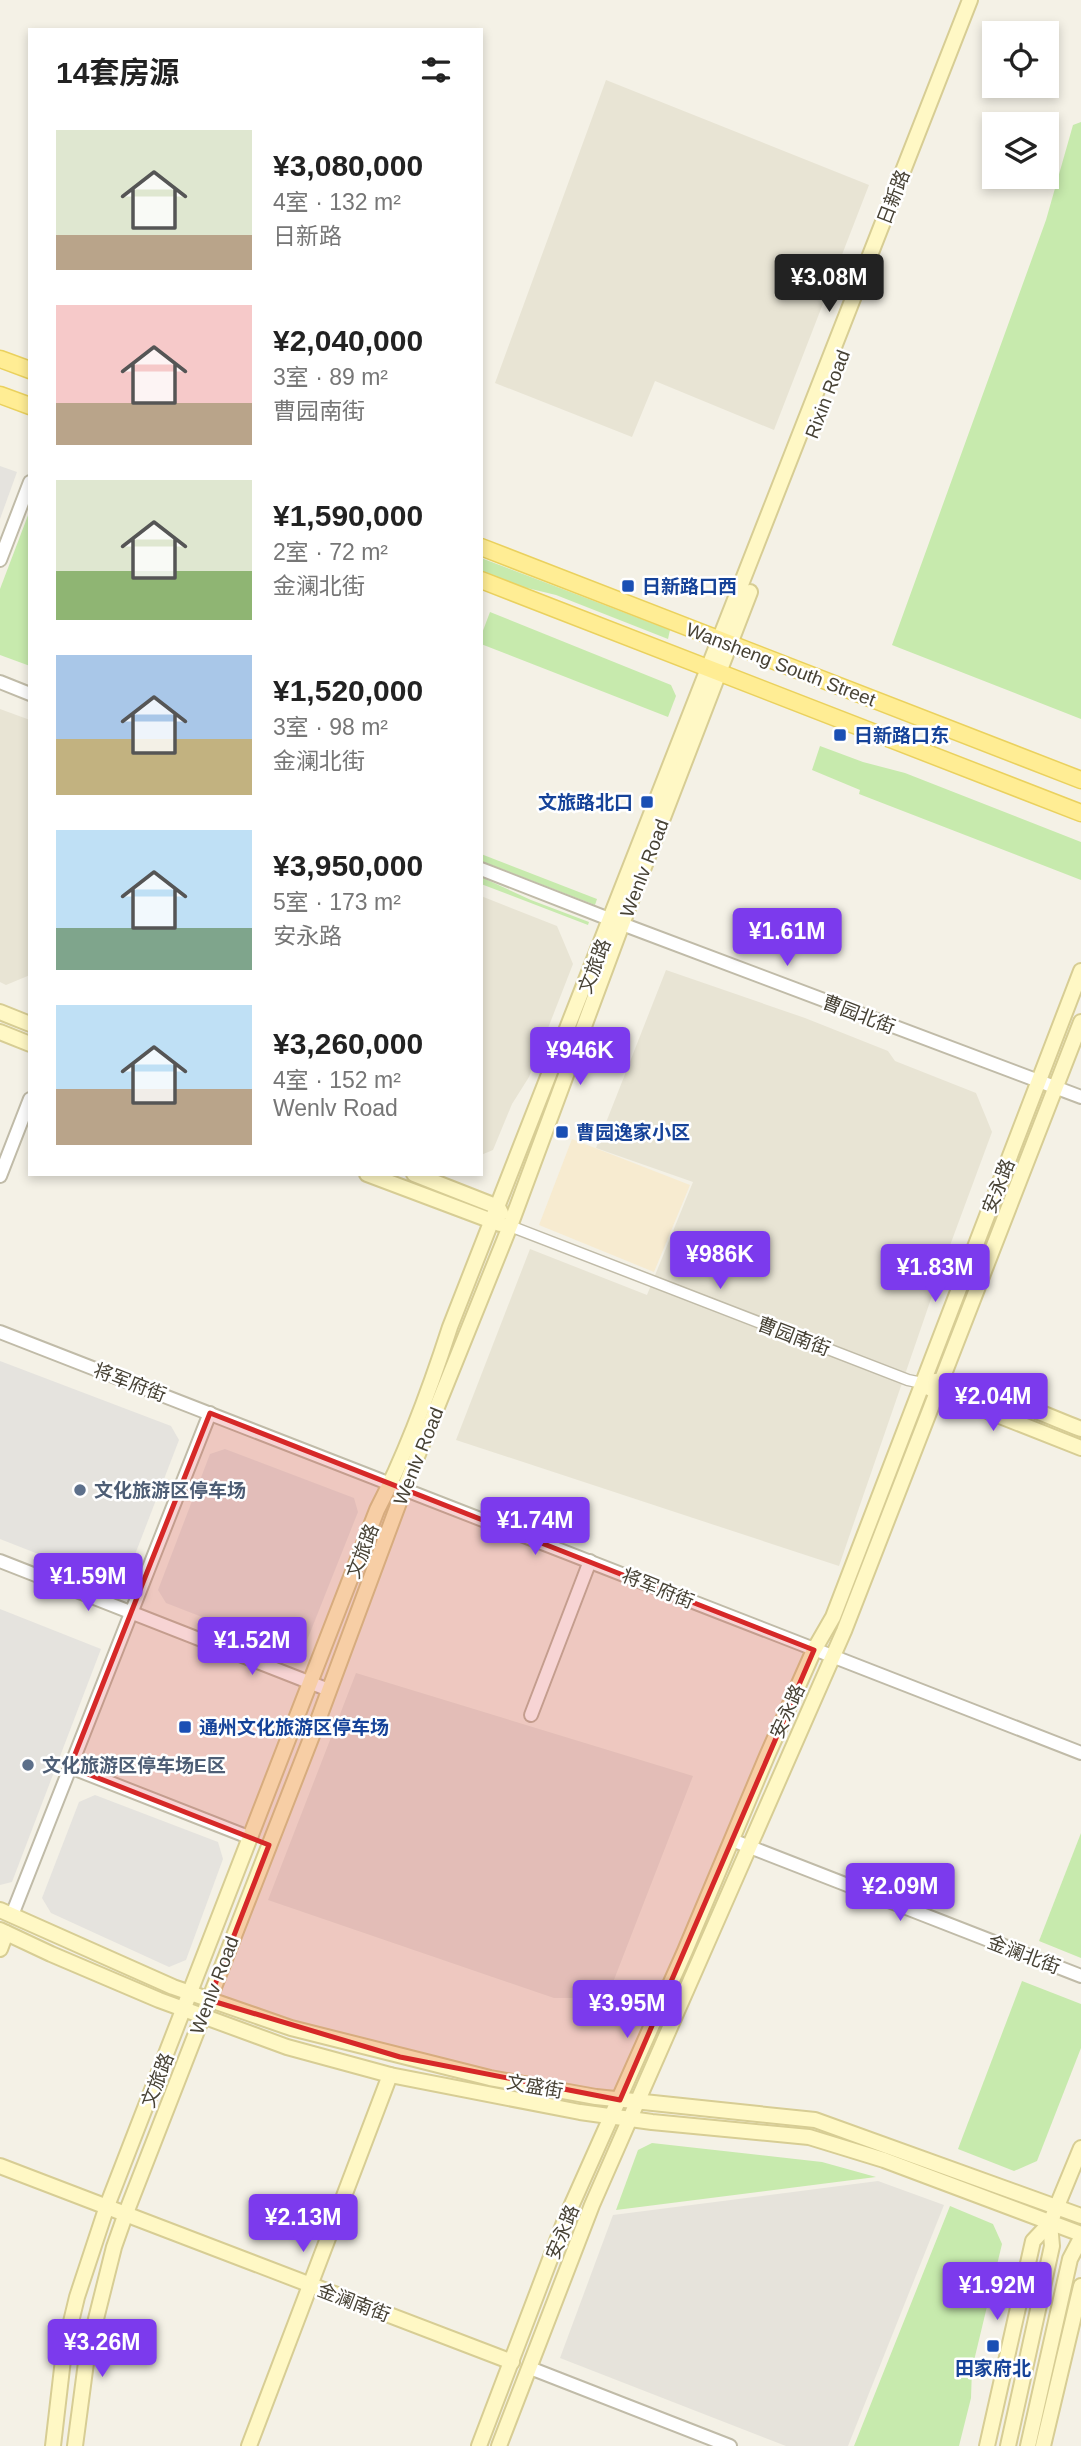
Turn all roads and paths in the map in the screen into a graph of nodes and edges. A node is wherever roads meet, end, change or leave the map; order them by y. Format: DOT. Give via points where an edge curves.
graph roads {
  1 [pos="970,0"];
  2 [pos="980,0"];
  3 [pos="0,359"];
  4 [pos="28,369"];
  5 [pos="0,395"];
  6 [pos="28,406"];
  7 [pos="28,487"];
  8 [pos="483,548"];
  9 [pos="0,559"];
  10 [pos="483,581"];
  11 [pos="726,642"];
  12 [pos="715,670"];
  13 [pos="0,682"];
  14 [pos="28,693"];
  15 [pos="1081,780"];
  16 [pos="1081,813"];
  17 [pos="483,870"];
  18 [pos="617,922"];
  19 [pos="1081,971"];
  20 [pos="0,1012"];
  21 [pos="1081,1022"];
  22 [pos="28,1023"];
  23 [pos="0,1032"];
  24 [pos="28,1043"];
  25 [pos="1038,1081"];
  26 [pos="1055,1087"];
  27 [pos="1081,1097"];
  28 [pos="28,1104"];
  29 [pos="0,1176"];
  30 [pos="372,1176"];
  31 [pos="419,1176"];
  32 [pos="498,1207"];
  33 [pos="492,1223"];
  34 [pos="510,1226"];
  35 [pos="0,1332"];
  36 [pos="922,1383"];
  37 [pos="939,1386"];
  38 [pos="210,1413"];
  39 [pos="1081,1429"];
  40 [pos="1081,1448"];
  41 [pos="397,1486"];
  42 [pos="590,1561"];
  43 [pos="0,1562"];
  44 [pos="130,1612"];
  45 [pos="814,1650"];
  46 [pos="831,1656"];
  47 [pos="312,1683"];
  48 [pos="329,1690"];
  49 [pos="531,1715"];
  50 [pos="1081,1753"];
  51 [pos="70,1767"];
  52 [pos="251,1838"];
  53 [pos="732,1840"];
  54 [pos="750,1847"];
  55 [pos="6,1912"];
  56 [pos="3,1931"];
  57 [pos="0,1949"];
  58 [pos="1081,1976"];
  59 [pos="191,1993"];
  60 [pos="209,2000"];
  61 [pos="185,2010"];
  62 [pos="202,2017"];
  63 [pos="390,2075"];
  64 [pos="620,2100"];
  65 [pos="639,2102"];
  66 [pos="612,2117"];
  67 [pos="631,2119"];
  68 [pos="1081,2148"];
  69 [pos="0,2166"];
  70 [pos="107,2206"];
  71 [pos="1057,2208"];
  72 [pos="126,2213"];
  73 [pos="1081,2216"];
  74 [pos="1050,2223"];
  75 [pos="1081,2236"];
  76 [pos="309,2285"];
  77 [pos="1081,2286"];
  78 [pos="512,2362"];
  79 [pos="530,2368"];
  80 [pos="52,2446"];
  81 [pos="75,2446"];
  82 [pos="249,2446"];
  83 [pos="479,2446"];
  84 [pos="499,2446"];
  85 [pos="730,2446"];
  86 [pos="987,2446"];
  87 [pos="1008,2446"];
  88 [pos="1028,2446"];
  89 [pos="1043,2446"];
  1 -- 11 [label="main road, 日新路"];
  2 -- 11 [label="main road, Rixin Road"];
  3 -- 4 [label="main road"];
  5 -- 6 [label="main road"];
  7 -- 9 [label="street"];
  8 -- 11 [label="main road, Wansheng South Street"];
  10 -- 12 [label="main road, Wansheng South Street"];
  11 -- 12 [label="main road, Rixin Road"];
  11 -- 15 [label="main road, Wansheng South Street"];
  12 -- 16 [label="main road, Wansheng South Street"];
  12 -- 18 [label="main road, Wenlv Road"];
  13 -- 14 [label="street"];
  17 -- 18 [label="street, 曹园北街"];
  18 -- 25 [label="street, 曹园北街"];
  18 -- 32 [label="main road, 文旅路"];
  18 -- 34 [label="main road, Wenlv Road"];
  19 -- 25 [label="main road, 安永路"];
  20 -- 22 [label="main road"];
  21 -- 26 [label="main road, 安永路"];
  23 -- 24 [label="main road"];
  25 -- 26 [label="street, 曹园北街"];
  25 -- 36 [label="main road, 安永路"];
  26 -- 27 [label="street, 曹园北街"];
  26 -- 37 [label="main road, 安永路"];
  28 -- 29 [label="street"];
  30 -- 33 [label="main road, 曹园南街"];
  31 -- 32 [label="main road"];
  32 -- 33 [label="main road, 文旅路"];
  32 -- 34 [label="main road"];
  33 -- 34 [label="main road, 曹园南街"];
  33 -- 41 [label="main road, 文旅路"];
  34 -- 36 [label="street, 曹园南街"];
  34 -- 41 [label="main road, Wenlv Road"];
  35 -- 38 [label="street, 将军府街"];
  36 -- 37 [label="main road, 曹园南街"];
  36 -- 45 [label="main road, 安永路" via="834,1617"];
  37 -- 39 [label="main road, 曹园南街" via="968,1386"];
  37 -- 40 [label="main road, 曹园南街"];
  37 -- 46 [label="main road, 安永路"];
  38 -- 41 [label="street, 将军府街"];
  38 -- 44 [label="street"];
  41 -- 42 [label="street, 将军府街"];
  41 -- 47 [label="main road, 文旅路" via="377,1510"];
  41 -- 48 [label="main road, Wenlv Road"];
  42 -- 45 [label="street, 将军府街"];
  42 -- 49 [label="street"];
  43 -- 44 [label="street"];
  44 -- 47 [label="street"];
  44 -- 51 [label="street"];
  45 -- 46 [label="street, 将军府街"];
  45 -- 53 [label="main road, 安永路"];
  46 -- 50 [label="street, 将军府街"];
  46 -- 54 [label="main road, 安永路"];
  47 -- 48 [label="street"];
  47 -- 52 [label="main road, 文旅路"];
  48 -- 60 [label="main road, Wenlv Road"];
  51 -- 52 [label="street"];
  51 -- 55 [label="street"];
  52 -- 59 [label="main road, 文旅路"];
  53 -- 54 [label="street, 金澜北街"];
  53 -- 64 [label="main road, 安永路"];
  54 -- 58 [label="street, 金澜北街"];
  54 -- 65 [label="main road, 安永路"];
  55 -- 59 [label="main road, 文盛街"];
  56 -- 57 [label="main road"];
  56 -- 61 [label="main road, 文盛街"];
  59 -- 60 [label="main road, 文盛街"];
  59 -- 61 [label="main road, 文旅路"];
  60 -- 62 [label="main road, Wenlv Road"];
  60 -- 64 [label="main road, 文盛街" via="290,2028 400,2057 489,2078"];
  61 -- 62 [label="main road, 文盛街"];
  61 -- 70 [label="main road, 文旅路"];
  62 -- 63 [label="main road, 文盛街" via="287,2047"];
  62 -- 72 [label="main road, Wenlv Road"];
  63 -- 66 [label="main road, 文盛街"];
  63 -- 76 [label="main road"];
  64 -- 65 [label="main road, 文盛街"];
  64 -- 66 [label="main road, 安永路"];
  65 -- 67 [label="main road, 安永路"];
  65 -- 71 [label="main road, 文盛街" via="816,2120"];
  66 -- 67 [label="main road, 文盛街"];
  66 -- 78 [label="main road, 安永路" via="565,2220"];
  67 -- 74 [label="main road, 文盛街" via="809,2137 884,2160"];
  67 -- 79 [label="main road, 安永路" via="592,2205"];
  68 -- 71 [label="main road"];
  69 -- 70 [label="main road, 金澜南街"];
  70 -- 72 [label="main road, 金澜南街"];
  70 -- 80 [label="main road, 文旅路" via="64,2351"];
  71 -- 73 [label="main road, 文盛街"];
  71 -- 74 [label="main road"];
  72 -- 76 [label="main road, 金澜南街"];
  72 -- 81 [label="main road, Wenlv Road" via="95,2322"];
  74 -- 75 [label="main road, 文盛街"];
  74 -- 86 [label="main road" via="1033,2241"];
  74 -- 87 [label="main road" via="1052,2246"];
  75 -- 88 [label="main road" via="1070,2259"];
  76 -- 78 [label="main road, 金澜南街"];
  76 -- 82 [label="main road"];
  77 -- 89 [label="main road"];
  78 -- 83 [label="main road, 安永路"];
  79 -- 84 [label="main road, 安永路"];
  79 -- 85 [label="street"];
}
